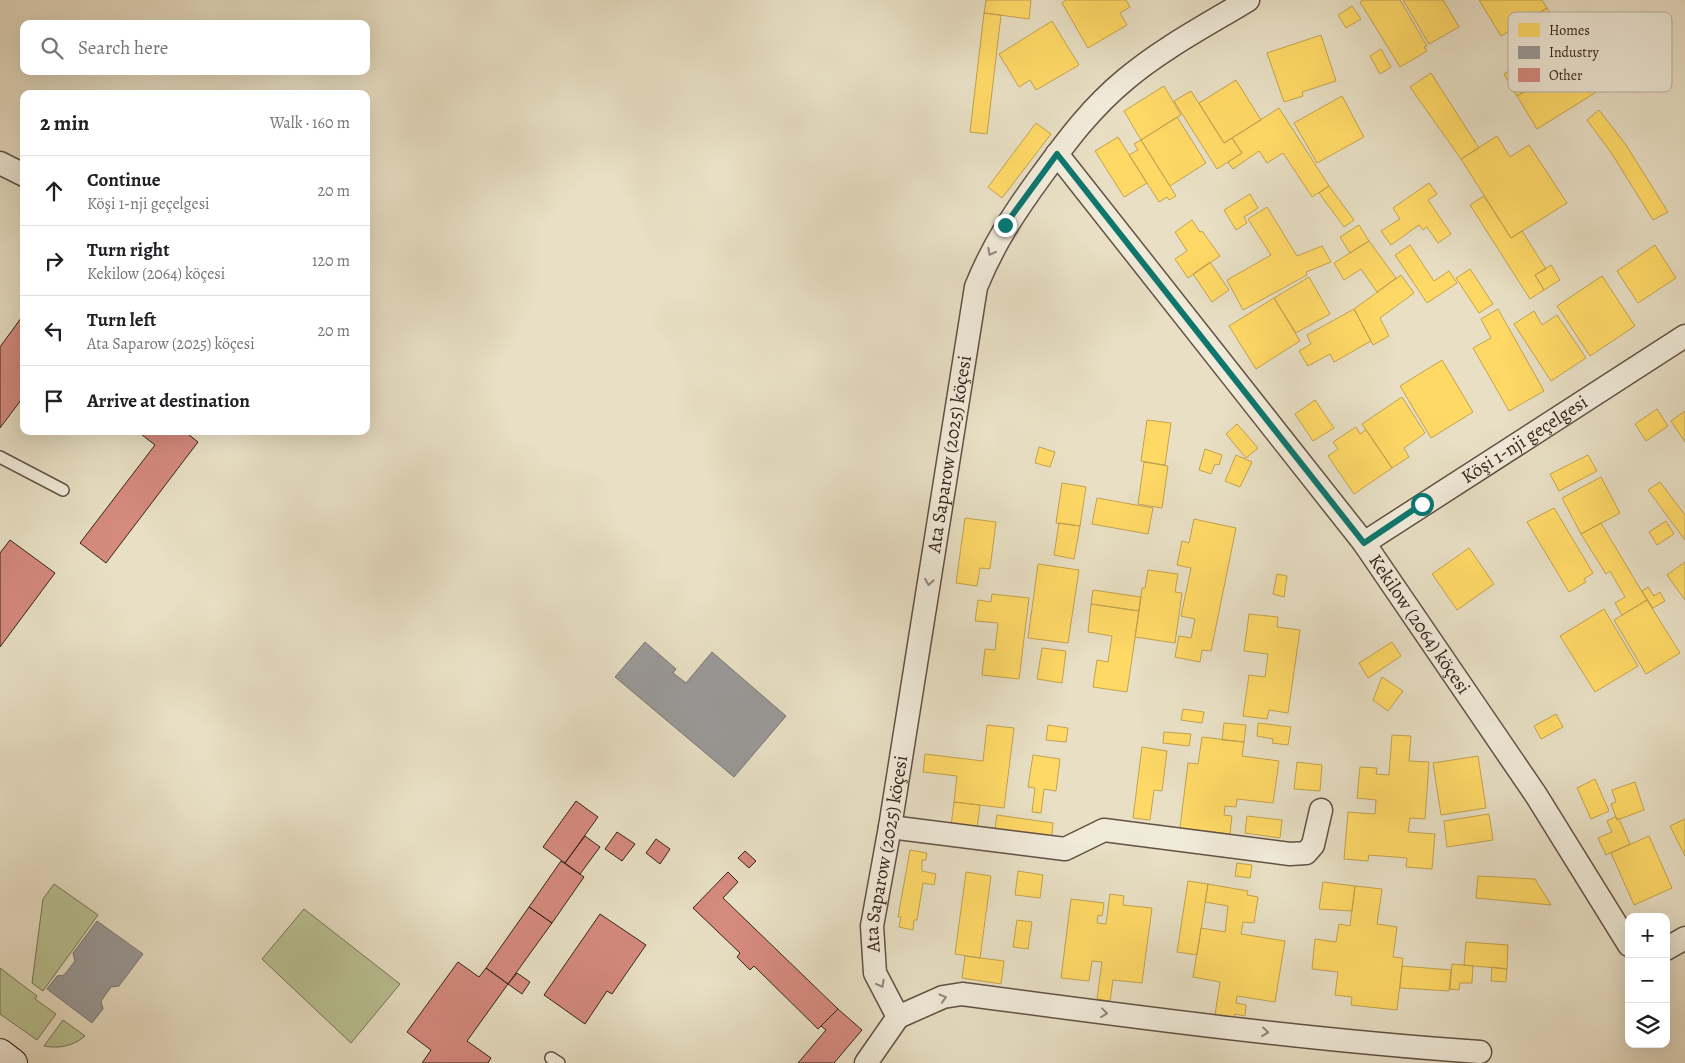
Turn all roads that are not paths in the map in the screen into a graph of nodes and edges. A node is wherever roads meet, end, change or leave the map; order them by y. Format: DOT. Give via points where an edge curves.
graph roads {
  1 [pos="1248,0"];
  2 [pos="1057,154"];
  3 [pos="0,163"];
  4 [pos="20,173"];
  5 [pos="1685,336"];
  6 [pos="0,457"];
  7 [pos="63,490"];
  8 [pos="1364,543"];
  9 [pos="1321,810"];
  10 [pos="890,827"];
  11 [pos="1685,938"];
  12 [pos="1625,939"];
  13 [pos="1670,947"];
  14 [pos="898,1016"];
  15 [pos="1480,1052"];
  16 [pos="0,1053"];
  17 [pos="13,1063"];
  18 [pos="866,1063"];
  1 -- 2 [label="street, Ata Saparow (2025) köçesi" via="1171,46 1128,77 1093,108"];
  2 -- 8 [label="street, Kekilow (2064) köçesi"];
  2 -- 10 [label="street, Ata Saparow (2025) köçesi, one-way" via="1005,225 988,255 976,287"];
  3 -- 4 [label="street"];
  5 -- 8 [label="street, Köşi 1-nji geçelgesi"];
  6 -- 7 [label="lane"];
  8 -- 12 [label="street, Kekilow (2064) köçesi" via="1536,794"];
  9 -- 10 [label="street" via="1313,845 1306,853 1290,854 1104,830 1065,849"];
  10 -- 14 [label="street, Ata Saparow (2025) köçesi, one-way" via="872,926 875,973"];
  11 -- 13 [label="street"];
  14 -- 15 [label="street, one-way" via="943,997 962,994 1189,1023"];
  14 -- 18 [label="street"];
  16 -- 17 [label="main road"];
}
